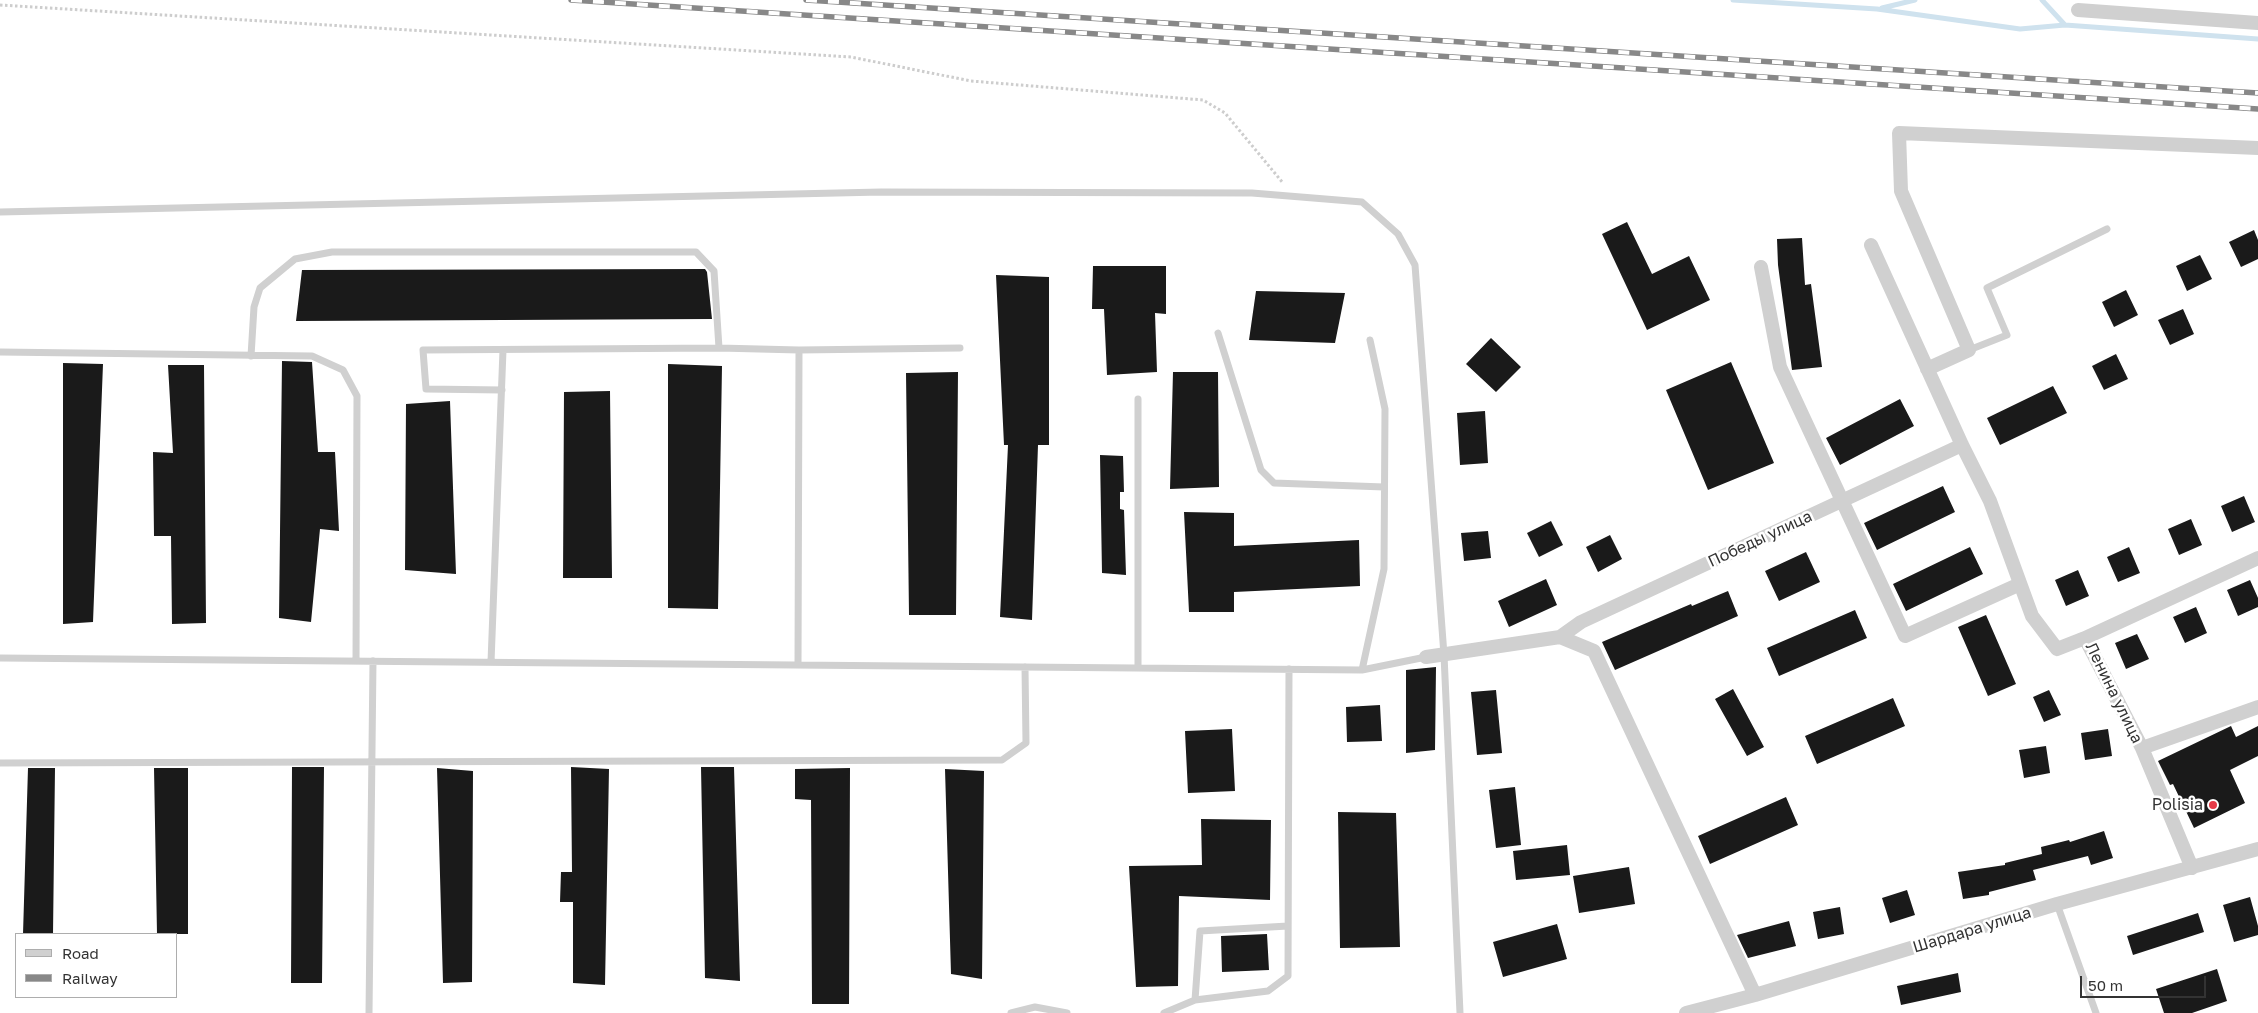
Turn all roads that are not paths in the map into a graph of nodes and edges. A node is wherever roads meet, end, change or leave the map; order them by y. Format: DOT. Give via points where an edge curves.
graph roads {
  1 [pos="2078,10"];
  2 [pos="2258,23"];
  3 [pos="2258,148"];
  4 [pos="0,212"];
  5 [pos="2106,230"];
  6 [pos="1871,245"];
  7 [pos="1761,267"];
  8 [pos="1218,333"];
  9 [pos="1370,340"];
  10 [pos="719,348"];
  11 [pos="960,348"];
  12 [pos="503,350"];
  13 [pos="799,350"];
  14 [pos="1969,350"];
  15 [pos="0,352"];
  16 [pos="251,356"];
  17 [pos="1927,369"];
  18 [pos="502,390"];
  19 [pos="1138,399"];
  20 [pos="1962,445"];
  21 [pos="1384,487"];
  22 [pos="1842,501"];
  23 [pos="2258,558"];
  24 [pos="2020,584"];
  25 [pos="1560,637"];
  26 [pos="2086,638"];
  27 [pos="1444,655"];
  28 [pos="1426,657"];
  29 [pos="0,658"];
  30 [pos="356,661"];
  31 [pos="373,661"];
  32 [pos="491,662"];
  33 [pos="798,665"];
  34 [pos="1025,667"];
  35 [pos="1138,668"];
  36 [pos="1289,669"];
  37 [pos="1362,670"];
  38 [pos="2258,707"];
  39 [pos="2142,748"];
  40 [pos="371,762"];
  41 [pos="0,763"];
  42 [pos="2258,848"];
  43 [pos="2192,868"];
  44 [pos="2057,904"];
  45 [pos="1288,926"];
  46 [pos="1755,995"];
  47 [pos="1195,1000"];
  48 [pos="369,1013"];
  49 [pos="1010,1013"];
  50 [pos="1067,1013"];
  51 [pos="1164,1013"];
  52 [pos="1460,1013"];
  53 [pos="1686,1013"];
  54 [pos="2096,1013"];
  1 -- 2 [label="street"];
  3 -- 14 [label="street" via="1899,133 1901,191"];
  4 -- 27 [label="lane" via="881,192 1252,193 1362,202 1398,234 1415,265"];
  5 -- 14 [label="lane" via="1987,288 2007,335"];
  6 -- 17 [label="street"];
  7 -- 22 [label="street" via="1780,367"];
  8 -- 21 [label="lane" via="1261,470 1274,483"];
  9 -- 21 [label="lane" via="1385,409"];
  10 -- 12 [label="lane"];
  10 -- 13 [label="lane"];
  10 -- 16 [label="lane" via="714,271 696,252 332,252 295,259 260,288 254,307"];
  11 -- 13 [label="lane"];
  12 -- 18 [label="lane"];
  12 -- 18 [label="lane" via="423,350 426,389"];
  13 -- 33 [label="lane"];
  14 -- 17 [label="street"];
  15 -- 16 [label="lane"];
  16 -- 30 [label="lane" via="312,356 343,370 357,396"];
  17 -- 20 [label="street"];
  18 -- 32 [label="lane"];
  19 -- 35 [label="lane"];
  20 -- 22 [label="street, Победы улица"];
  20 -- 24 [label="street" via="1990,501"];
  21 -- 37 [label="lane" via="1384,569"];
  22 -- 24 [label="street" via="1905,636"];
  22 -- 25 [label="street, Победы улица" via="1581,622"];
  23 -- 26 [label="street, Ленина улица"];
  24 -- 26 [label="street" via="2032,616 2057,649"];
  25 -- 27 [label="street"];
  25 -- 46 [label="street" via="1594,650"];
  26 -- 39 [label="street, Ленина улица"];
  27 -- 28 [label="street"];
  27 -- 52 [label="lane"];
  28 -- 37 [label="lane"];
  29 -- 30 [label="lane"];
  30 -- 31 [label="lane"];
  31 -- 32 [label="lane"];
  31 -- 40 [label="lane"];
  32 -- 33 [label="lane"];
  33 -- 34 [label="lane"];
  34 -- 35 [label="lane"];
  34 -- 40 [label="lane" via="1026,743 1002,760"];
  35 -- 36 [label="lane"];
  36 -- 37 [label="lane"];
  36 -- 45 [label="lane"];
  38 -- 39 [label="street"];
  39 -- 43 [label="street, Ленина улица"];
  40 -- 41 [label="lane"];
  40 -- 48 [label="lane"];
  42 -- 43 [label="street, Шардара улица"];
  43 -- 44 [label="street, Шардара улица"];
  44 -- 46 [label="street, Шардара улица"];
  44 -- 54 [label="lane"];
  45 -- 47 [label="lane" via="1288,976 1268,991"];
  45 -- 47 [label="lane" via="1200,931"];
  46 -- 53 [label="street, Шардара улица"];
  47 -- 51 [label="lane"];
  49 -- 50 [label="lane" via="1035,1007"];
}
